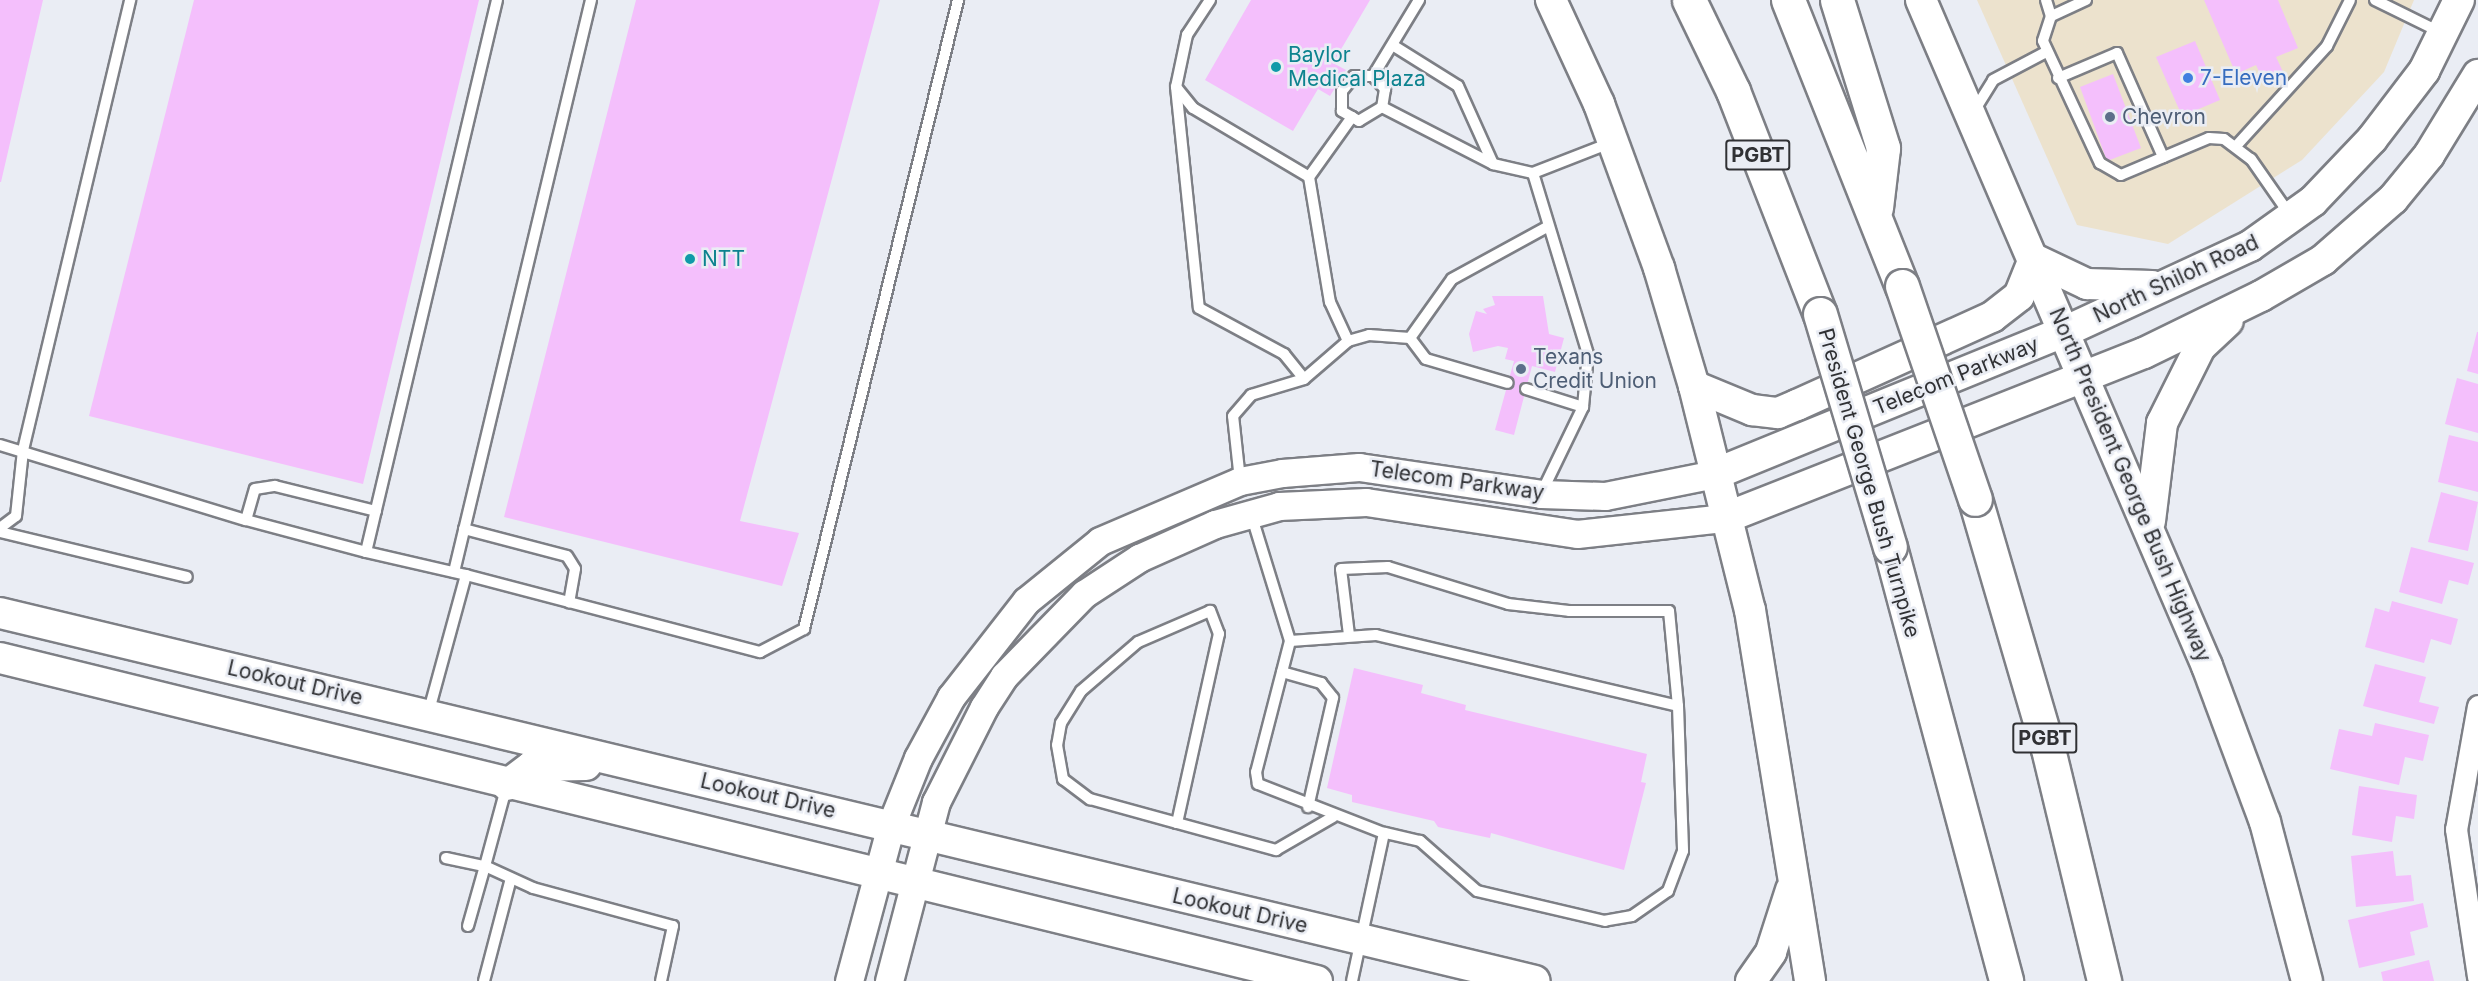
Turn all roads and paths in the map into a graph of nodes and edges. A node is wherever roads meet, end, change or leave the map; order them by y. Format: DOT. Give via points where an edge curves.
graph roads {
  1 [pos="129,0"];
  2 [pos="497,0"];
  3 [pos="591,0"];
  4 [pos="958,0"];
  5 [pos="1210,0"];
  6 [pos="1419,0"];
  7 [pos="1551,0"];
  8 [pos="1689,0"];
  9 [pos="1788,0"];
  10 [pos="1837,0"];
  11 [pos="1921,0"];
  12 [pos="2046,0"];
  13 [pos="2086,0"];
  14 [pos="2350,0"];
  15 [pos="2375,0"];
  16 [pos="2459,0"];
  17 [pos="2051,16"];
  18 [pos="2442,33"];
  19 [pos="1394,46"];
  20 [pos="2046,52"];
  21 [pos="2478,75"];
  22 [pos="1373,76"];
  23 [pos="2058,78"];
  24 [pos="1176,87"];
  25 [pos="1382,107"];
  26 [pos="1971,116"];
  27 [pos="1352,117"];
  28 [pos="1613,141"];
  29 [pos="2237,146"];
  30 [pos="2163,157"];
  31 [pos="1492,164"];
  32 [pos="1533,173"];
  33 [pos="1309,177"];
  34 [pos="1875,213"];
  35 [pos="2292,218"];
  36 [pos="1547,227"];
  37 [pos="2034,259"];
  38 [pos="2164,285"];
  39 [pos="2246,304"];
  40 [pos="2066,331"];
  41 [pos="1410,338"];
  42 [pos="1348,341"];
  43 [pos="2085,375"];
  44 [pos="1304,379"];
  45 [pos="1508,383"];
  46 [pos="1694,386"];
  47 [pos="1526,389"];
  48 [pos="1583,407"];
  49 [pos="0,445"];
  50 [pos="23,450"];
  51 [pos="1715,474"];
  52 [pos="1240,481"];
  53 [pos="1541,494"];
  54 [pos="376,512"];
  55 [pos="1250,512"];
  56 [pos="1725,518"];
  57 [pos="246,520"];
  58 [pos="464,529"];
  59 [pos="0,530"];
  60 [pos="2149,533"];
  61 [pos="366,552"];
  62 [pos="454,572"];
  63 [pos="466,575"];
  64 [pos="187,577"];
  65 [pos="569,602"];
  66 [pos="0,613"];
  67 [pos="1349,635"];
  68 [pos="1290,641"];
  69 [pos="0,658"];
  70 [pos="1282,672"];
  71 [pos="1678,706"];
  72 [pos="2478,706"];
  73 [pos="428,715"];
  74 [pos="646,767"];
  75 [pos="507,785"];
  76 [pos="2469,795"];
  77 [pos="1308,807"];
  78 [pos="1333,817"];
  79 [pos="1177,823"];
  80 [pos="891,825"];
  81 [pos="1384,833"];
  82 [pos="925,834"];
  83 [pos="446,858"];
  84 [pos="485,866"];
  85 [pos="874,877"];
  86 [pos="511,878"];
  87 [pos="912,885"];
  88 [pos="1793,885"];
  89 [pos="468,926"];
  90 [pos="1360,939"];
  91 [pos="2478,977"];
  92 [pos="484,981"];
  93 [pos="661,981"];
  94 [pos="849,981"];
  95 [pos="889,981"];
  96 [pos="1317,981"];
  97 [pos="1352,981"];
  98 [pos="1535,981"];
  99 [pos="1751,981"];
  100 [pos="1810,981"];
  101 [pos="2006,981"];
  102 [pos="2104,981"];
  103 [pos="2307,981"];
  1 -- 50 [label="lane"];
  2 -- 54 [label="lane"];
  3 -- 58 [label="lane"];
  4 -- 65 [label="lane" via="804,629 760,652"];
  5 -- 24 [label="lane" via="1187,35"];
  6 -- 19 [label="lane"];
  7 -- 28 [label="main road"];
  8 -- 101 [label="highway, President George Bush Turnpike / PGBT, bridge" via="1733,91 1820,314 1890,547"];
  9 -- 34 [label="highway, PGBT"];
  10 -- 34 [label="highway" via="1883,148"];
  11 -- 26 [label="main road, North President George Bush Highway"];
  12 -- 17 [label="lane"];
  13 -- 17 [label="lane"];
  14 -- 29 [label="lane" via="2327,46"];
  15 -- 18 [label="lane"];
  16 -- 18 [label="main road, North Shiloh Road"];
  17 -- 20 [label="lane" via="2043,41"];
  18 -- 35 [label="main road, North Shiloh Road" via="2424,72 2372,139"];
  19 -- 22 [label="lane"];
  19 -- 31 [label="lane" via="1458,86"];
  20 -- 23 [label="lane"];
  20 -- 26 [label="lane" via="1993,80"];
  21 -- 39 [label="main road" via="2429,155 2392,200 2323,260"];
  22 -- 25 [label="lane" via="1385,89"];
  22 -- 27 [label="lane" via="1354,76 1342,91 1342,111"];
  23 -- 30 [label="lane" via="2100,163 2121,175"];
  23 -- 30 [label="lane" via="2117,53"];
  24 -- 33 [label="lane" via="1193,108"];
  24 -- 44 [label="lane" via="1200,308 1284,354"];
  25 -- 27 [label="lane" via="1359,121"];
  25 -- 31 [label="lane"];
  26 -- 37 [label="main road, North President George Bush Highway"];
  27 -- 33 [label="lane"];
  28 -- 32 [label="lane"];
  28 -- 46 [label="main road" via="1659,268"];
  29 -- 30 [label="lane" via="2209,138"];
  29 -- 35 [label="lane"];
  31 -- 32 [label="lane"];
  32 -- 36 [label="lane"];
  33 -- 42 [label="lane" via="1330,302"];
  34 -- 102 [label="highway, PGBT, bridge" via="1975,499 2048,749"];
  35 -- 38 [label="main road, North Shiloh Road" via="2242,250"];
  36 -- 41 [label="lane" via="1452,279"];
  36 -- 48 [label="lane" via="1588,354"];
  37 -- 38 [label="main road" via="2086,284"];
  37 -- 40 [label="main road, North President George Bush Highway"];
  37 -- 46 [label="main road" via="2019,296 1992,317 1787,409 1735,406"];
  38 -- 40 [label="main road, North Shiloh Road"];
  39 -- 43 [label="main road"];
  39 -- 60 [label="main road" via="2200,347 2162,423 2151,476"];
  40 -- 43 [label="main road, North President George Bush Highway"];
  40 -- 51 [label="main road, Telecom Parkway"];
  41 -- 42 [label="lane" via="1369,335"];
  41 -- 45 [label="lane" via="1426,359"];
  42 -- 44 [label="lane"];
  43 -- 56 [label="main road, Telecom Parkway"];
  43 -- 60 [label="main road, North President George Bush Highway"];
  44 -- 52 [label="lane" via="1251,395 1233,416"];
  46 -- 51 [label="main road"];
  47 -- 48 [label="lane"];
  48 -- 53 [label="lane"];
  49 -- 50 [label="lane"];
  50 -- 57 [label="lane"];
  50 -- 59 [label="lane" via="16,516"];
  51 -- 53 [label="street, Telecom Parkway" via="1605,496"];
  51 -- 56 [label="main road"];
  52 -- 53 [label="street, Telecom Parkway" via="1359,467"];
  52 -- 55 [label="street"];
  52 -- 80 [label="street, Telecom Parkway" via="1100,541 1026,601 951,698 918,758"];
  54 -- 57 [label="lane" via="275,486 255,489"];
  54 -- 61 [label="lane"];
  55 -- 56 [label="street, Telecom Parkway" via="1366,502 1577,534"];
  55 -- 68 [label="lane"];
  55 -- 82 [label="street, Telecom Parkway" via="1139,558 1084,594 1004,676 951,768"];
  56 -- 88 [label="main road" via="1750,610"];
  57 -- 61 [label="lane"];
  58 -- 62 [label="lane"];
  58 -- 65 [label="lane" via="567,556 575,569"];
  59 -- 64 [label="lane"];
  60 -- 103 [label="main road, North President George Bush Highway" via="2207,666 2265,822"];
  61 -- 62 [label="lane"];
  62 -- 63 [label="lane"];
  63 -- 65 [label="lane"];
  63 -- 73 [label="lane"];
  66 -- 73 [label="main road, Lookout Drive"];
  67 -- 68 [label="lane"];
  67 -- 71 [label="lane" via="1376,635"];
  67 -- 71 [label="lane" via="1341,569 1388,567 1508,604 1569,611 1669,611"];
  68 -- 70 [label="lane"];
  69 -- 75 [label="main road"];
  70 -- 77 [label="lane" via="1257,778 1274,794"];
  70 -- 77 [label="lane" via="1321,683 1333,698"];
  71 -- 81 [label="lane" via="1683,851 1668,891 1632,916 1605,921 1477,891 1420,842"];
  72 -- 76 [label="street"];
  73 -- 74 [label="main road, Lookout Drive"];
  74 -- 75 [label="main road" via="532,766"];
  74 -- 80 [label="main road, Lookout Drive"];
  75 -- 84 [label="lane"];
  75 -- 85 [label="main road"];
  76 -- 91 [label="street" via="2456,829"];
  77 -- 78 [label="lane"];
  78 -- 79 [label="lane" via="1275,850"];
  78 -- 81 [label="lane"];
  79 -- 79 [label="lane" via="1090,799 1063,779 1058,745 1061,723 1081,690 1114,660 1138,642 1210,611 1219,634"];
  80 -- 82 [label="main road, Lookout Drive"];
  80 -- 85 [label="street, Telecom Parkway"];
  81 -- 90 [label="lane"];
  82 -- 87 [label="street, Telecom Parkway"];
  82 -- 90 [label="main road, Lookout Drive"];
  83 -- 84 [label="lane"];
  84 -- 86 [label="lane"];
  84 -- 89 [label="lane"];
  85 -- 87 [label="main road"];
  85 -- 94 [label="street, Telecom Parkway"];
  86 -- 92 [label="lane"];
  86 -- 93 [label="lane" via="673,926"];
  87 -- 95 [label="street, Telecom Parkway"];
  87 -- 96 [label="main road"];
  88 -- 99 [label="main road" via="1771,952"];
  88 -- 100 [label="main road"];
  90 -- 97 [label="lane"];
  90 -- 98 [label="main road, Lookout Drive"];
}
